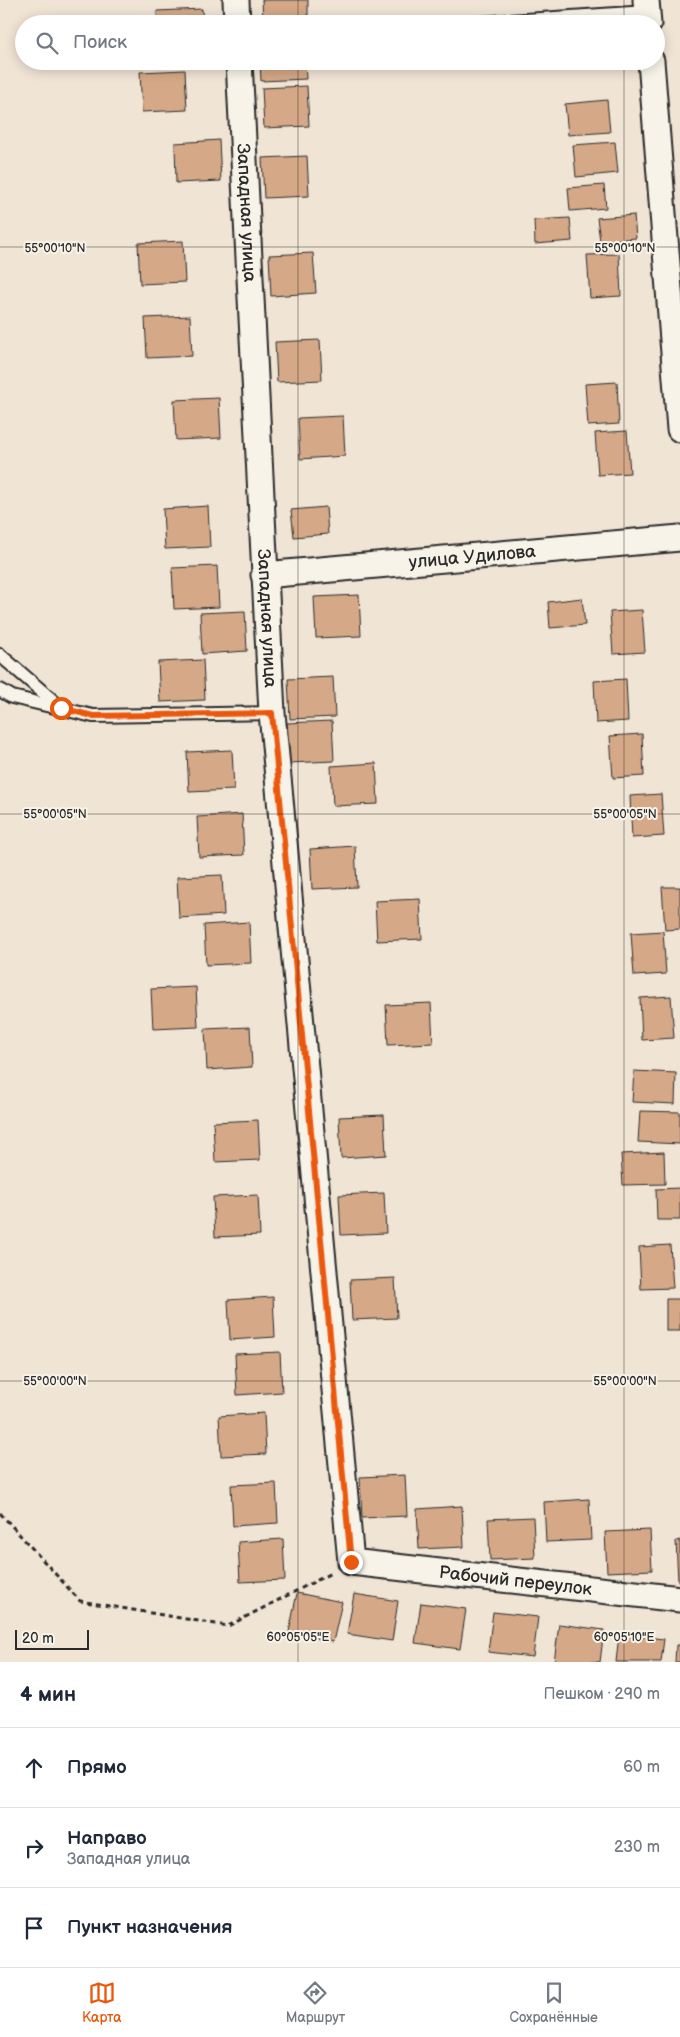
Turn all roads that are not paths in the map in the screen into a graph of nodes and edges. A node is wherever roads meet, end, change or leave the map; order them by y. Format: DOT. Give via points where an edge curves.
graph roads {
  1 [pos="236,0"];
  2 [pos="649,7"];
  3 [pos="237,15"];
  4 [pos="562,15"];
  5 [pos="239,70"];
  6 [pos="652,70"];
  7 [pos="680,429"];
  8 [pos="680,538"];
  9 [pos="264,575"];
  10 [pos="0,655"];
  11 [pos="0,690"];
  12 [pos="61,708"];
  13 [pos="272,713"];
  14 [pos="351,1562"];
  15 [pos="680,1599"];
  1 -- 3 [label="street"];
  2 -- 4 [label="lane"];
  5 -- 9 [label="street, Западная улица"];
  6 -- 7 [label="street"];
  8 -- 9 [label="street, улица Удилова"];
  9 -- 13 [label="street, Западная улица"];
  10 -- 12 [label="lane"];
  11 -- 12 [label="lane"];
  12 -- 13 [label="lane" via="93,716"];
  13 -- 14 [label="street, Западная улица"];
  14 -- 15 [label="street, Рабочий переулок"];
}
